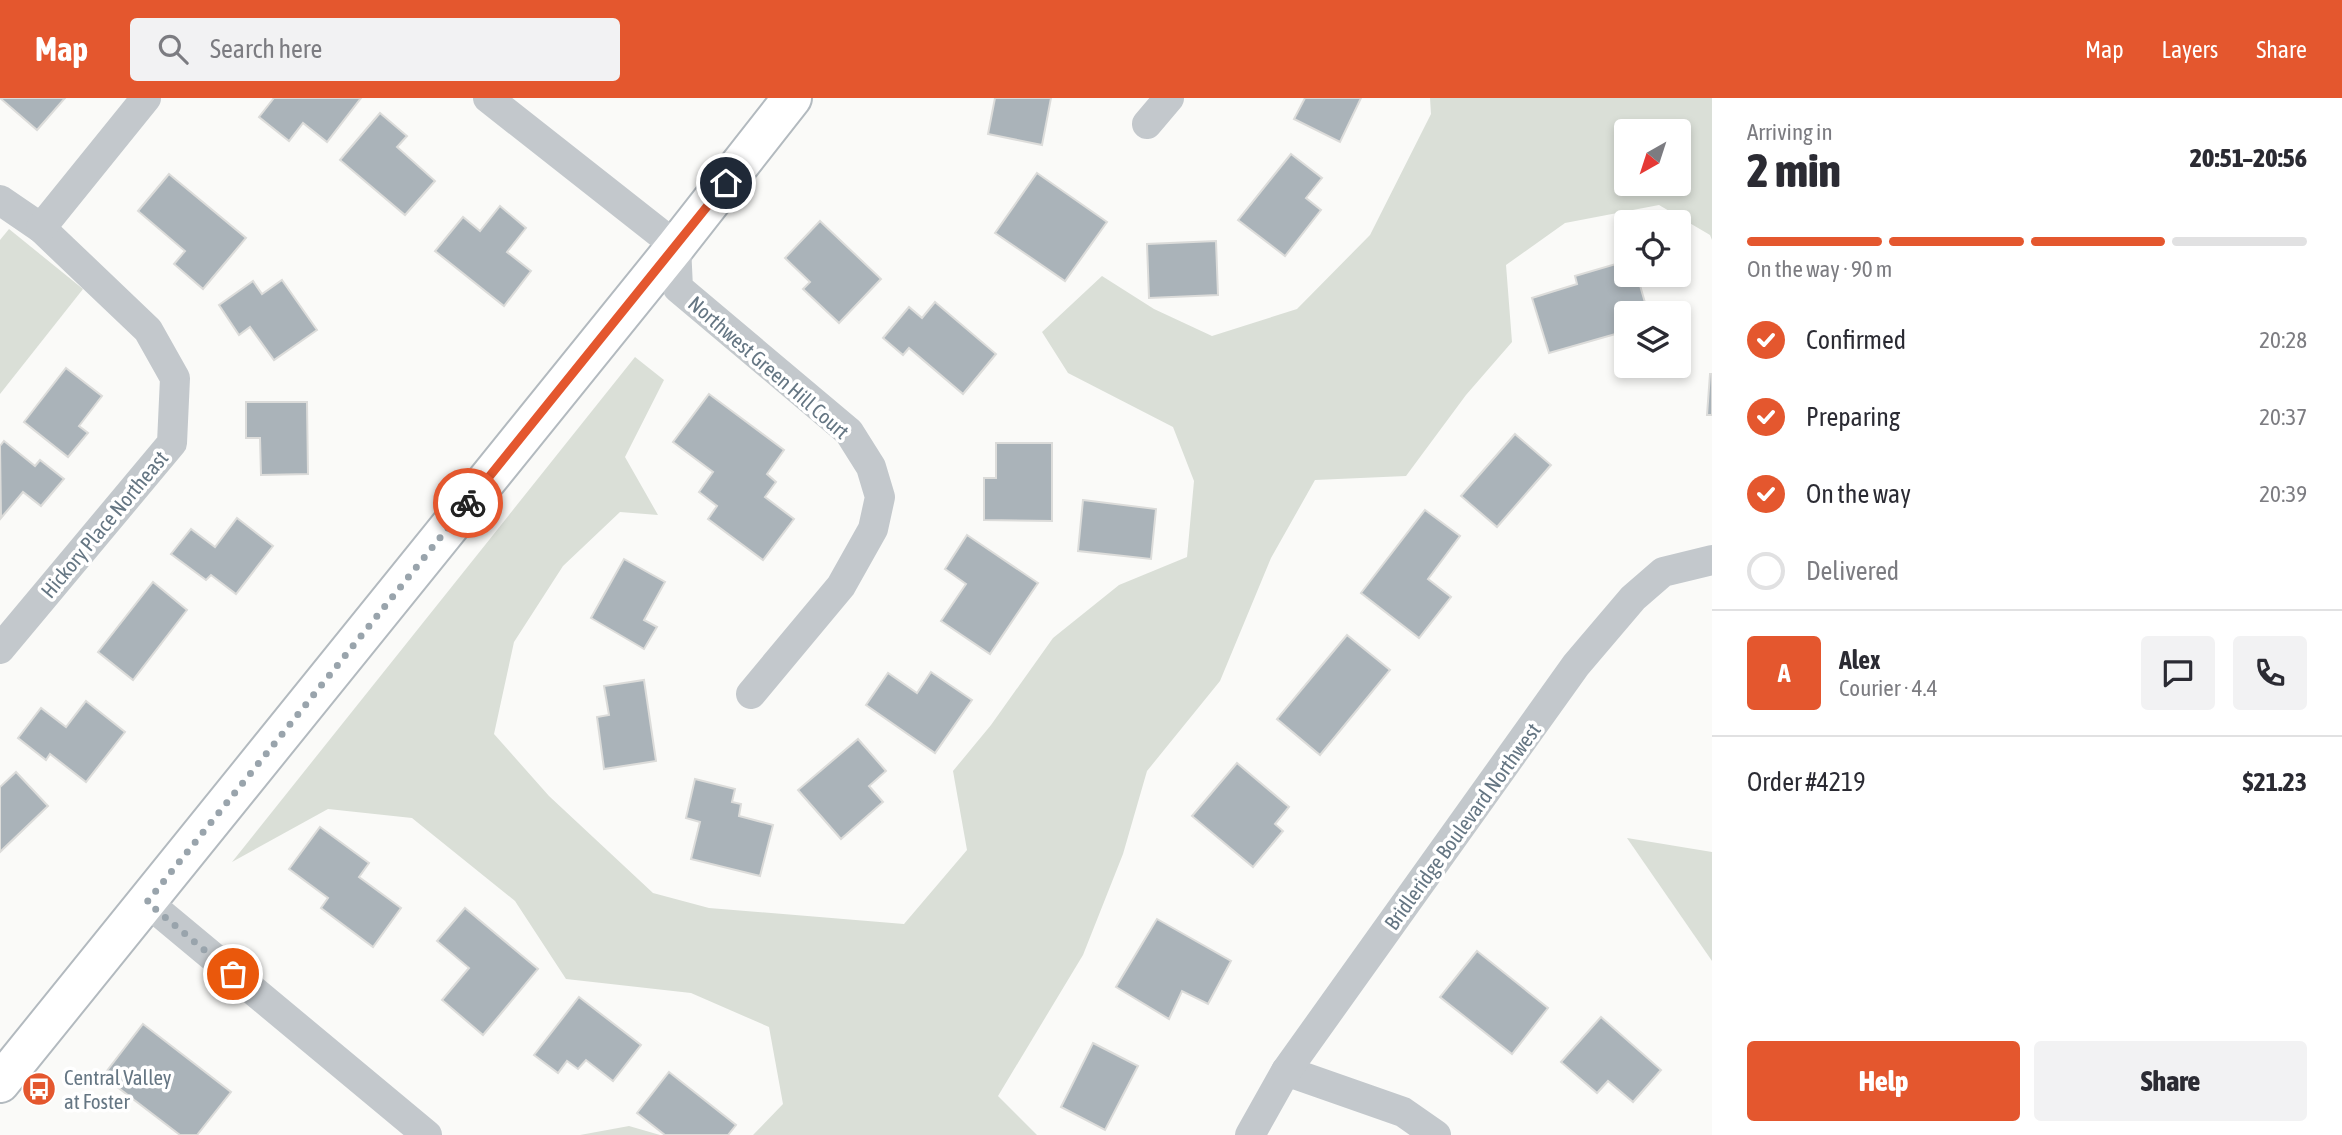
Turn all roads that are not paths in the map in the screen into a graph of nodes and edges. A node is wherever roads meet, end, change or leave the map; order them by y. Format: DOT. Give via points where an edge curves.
graph roads {
  1 [pos="146,98"];
  2 [pos="488,98"];
  3 [pos="792,98"];
  4 [pos="1169,98"];
  5 [pos="1147,124"];
  6 [pos="0,200"];
  7 [pos="41,229"];
  8 [pos="676,246"];
  9 [pos="1712,560"];
  10 [pos="0,649"];
  11 [pos="751,694"];
  12 [pos="147,902"];
  13 [pos="1286,1071"];
  14 [pos="0,1083"];
  15 [pos="427,1135"];
  16 [pos="1250,1135"];
  17 [pos="1436,1135"];
  1 -- 7 [label="street"];
  2 -- 8 [label="street"];
  3 -- 8 [label="main road"];
  4 -- 5 [label="street"];
  6 -- 7 [label="street, Hickory Place Northeast"];
  7 -- 10 [label="street, Hickory Place Northeast" via="148,330 175,378 172,443"];
  8 -- 11 [label="street, Northwest Green Hill Court" via="678,288 849,432 871,467 880,497 873,529 841,586"];
  8 -- 12 [label="main road"];
  9 -- 13 [label="street, Bridleridge Boulevard Northwest" via="1663,572 1633,598 1576,665"];
  12 -- 14 [label="main road"];
  12 -- 15 [label="street"];
  13 -- 16 [label="street, Bridleridge Boulevard Northwest"];
  13 -- 17 [label="street" via="1403,1112"];
}
